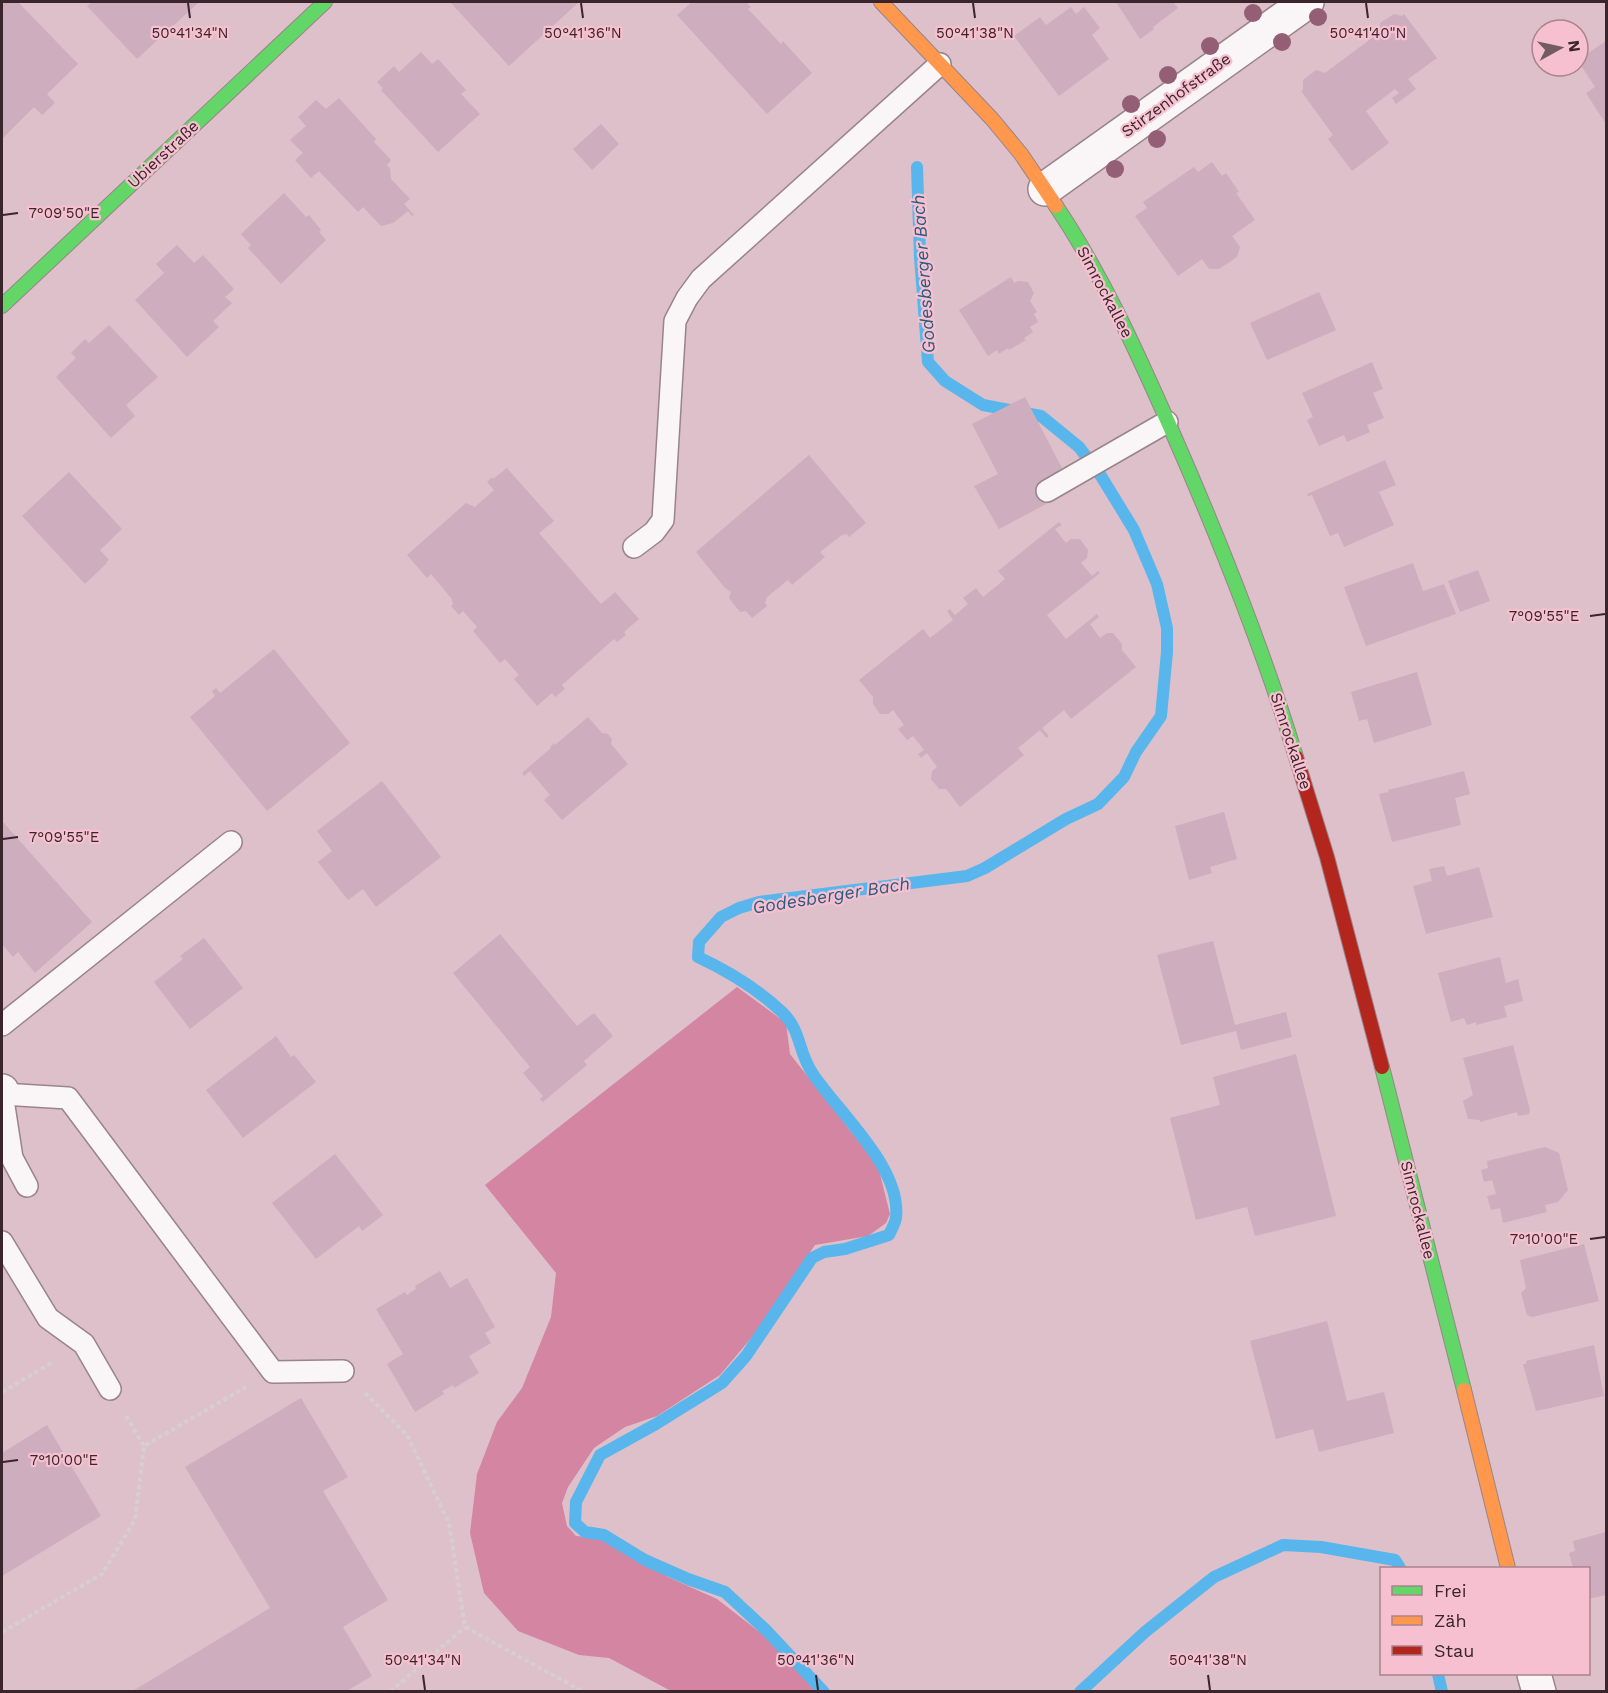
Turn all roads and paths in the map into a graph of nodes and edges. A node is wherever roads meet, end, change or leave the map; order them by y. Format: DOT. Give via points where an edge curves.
graph roads {
  1 [pos="325,2"];
  2 [pos="881,2"];
  3 [pos="1307,2"];
  4 [pos="940,64"];
  5 [pos="1045,189"];
  6 [pos="2,306"];
  7 [pos="1167,422"];
  8 [pos="1047,491"];
  9 [pos="634,547"];
  10 [pos="231,842"];
  11 [pos="2,1025"];
  12 [pos="2,1093"];
  13 [pos="27,1186"];
  14 [pos="2,1242"];
  15 [pos="84,1344"];
  16 [pos="343,1371"];
  17 [pos="273,1372"];
  18 [pos="110,1389"];
  19 [pos="2,1392"];
  20 [pos="1508,1567"];
  21 [pos="465,1627"];
  22 [pos="2,1632"];
  23 [pos="1534,1675"];
  24 [pos="401,1684"];
  25 [pos="390,1692"];
  26 [pos="399,1692"];
  27 [pos="584,1692"];
  28 [pos="1539,1692"];
  1 -- 6 [label="street, Ubierstraße"];
  2 -- 4 [label="street, Simrockallee"];
  3 -- 5 [label="street, Stirzenhofstraße"];
  4 -- 5 [label="street, Simrockallee" via="992,119"];
  4 -- 9 [label="lane" via="701,279 687,298 675,321 663,520"];
  5 -- 7 [label="street, Simrockallee" via="1096,270"];
  7 -- 8 [label="lane"];
  7 -- 20 [label="street, Simrockallee" via="1246,610 1279,701 1327,857"];
  10 -- 11 [label="lane"];
  12 -- 13 [label="lane" via="12,1158"];
  12 -- 17 [label="lane" via="68,1098"];
  14 -- 15 [label="lane" via="48,1318"];
  15 -- 18 [label="lane"];
  15 -- 19 [label="path"];
  16 -- 17 [label="lane"];
  16 -- 21 [label="path" via="407,1435 412,1445 449,1523"];
  17 -- 22 [label="path" via="144,1446 135,1520 102,1574"];
  21 -- 24 [label="path"];
  21 -- 27 [label="path"];
  23 -- 28 [label="street"];
  24 -- 25 [label="path"];
  24 -- 26 [label="path"];
}
